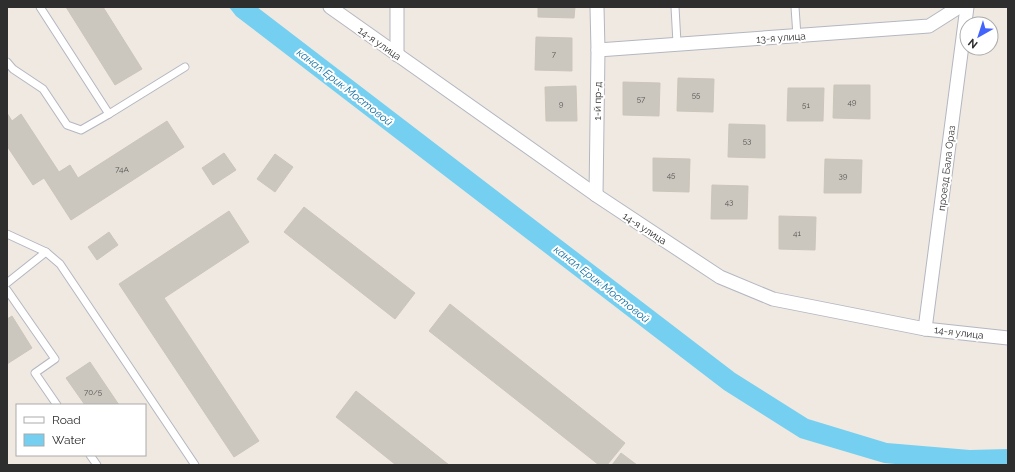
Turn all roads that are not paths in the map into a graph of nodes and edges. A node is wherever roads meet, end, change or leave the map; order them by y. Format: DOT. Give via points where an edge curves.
graph roads {
  1 [pos="40,7"];
  2 [pos="330,7"];
  3 [pos="398,7"];
  4 [pos="597,7"];
  5 [pos="676,7"];
  6 [pos="795,7"];
  7 [pos="959,7"];
  8 [pos="967,7"];
  9 [pos="797,36"];
  10 [pos="677,43"];
  11 [pos="598,50"];
  12 [pos="397,55"];
  13 [pos="7,62"];
  14 [pos="185,67"];
  15 [pos="109,114"];
  16 [pos="596,196"];
  17 [pos="7,234"];
  18 [pos="46,252"];
  19 [pos="7,283"];
  20 [pos="7,290"];
  21 [pos="925,328"];
  22 [pos="1008,338"];
  23 [pos="56,404"];
  24 [pos="91,456"];
  25 [pos="97,465"];
  26 [pos="195,465"];
  1 -- 15 [label="lane"];
  2 -- 12 [label="street, 14-я улица"];
  3 -- 12 [label="street"];
  4 -- 11 [label="street, 1-й пр-д"];
  5 -- 10 [label="lane"];
  6 -- 9 [label="lane"];
  7 -- 9 [label="street, 13-я улица" via="929,26"];
  8 -- 21 [label="street, проезд Бала Ораз"];
  9 -- 10 [label="street, 13-я улица"];
  10 -- 11 [label="street, 13-я улица"];
  11 -- 16 [label="street, 1-й пр-д"];
  12 -- 16 [label="street, 14-я улица"];
  13 -- 15 [label="lane" via="43,89 67,125 82,130"];
  14 -- 15 [label="lane"];
  16 -- 21 [label="street, 14-я улица" via="720,277 773,300"];
  17 -- 18 [label="lane"];
  18 -- 19 [label="lane"];
  18 -- 26 [label="lane" via="60,264"];
  20 -- 23 [label="lane" via="55,359 35,373"];
  21 -- 22 [label="street, 14-я улица"];
  24 -- 25 [label="lane"];
}
